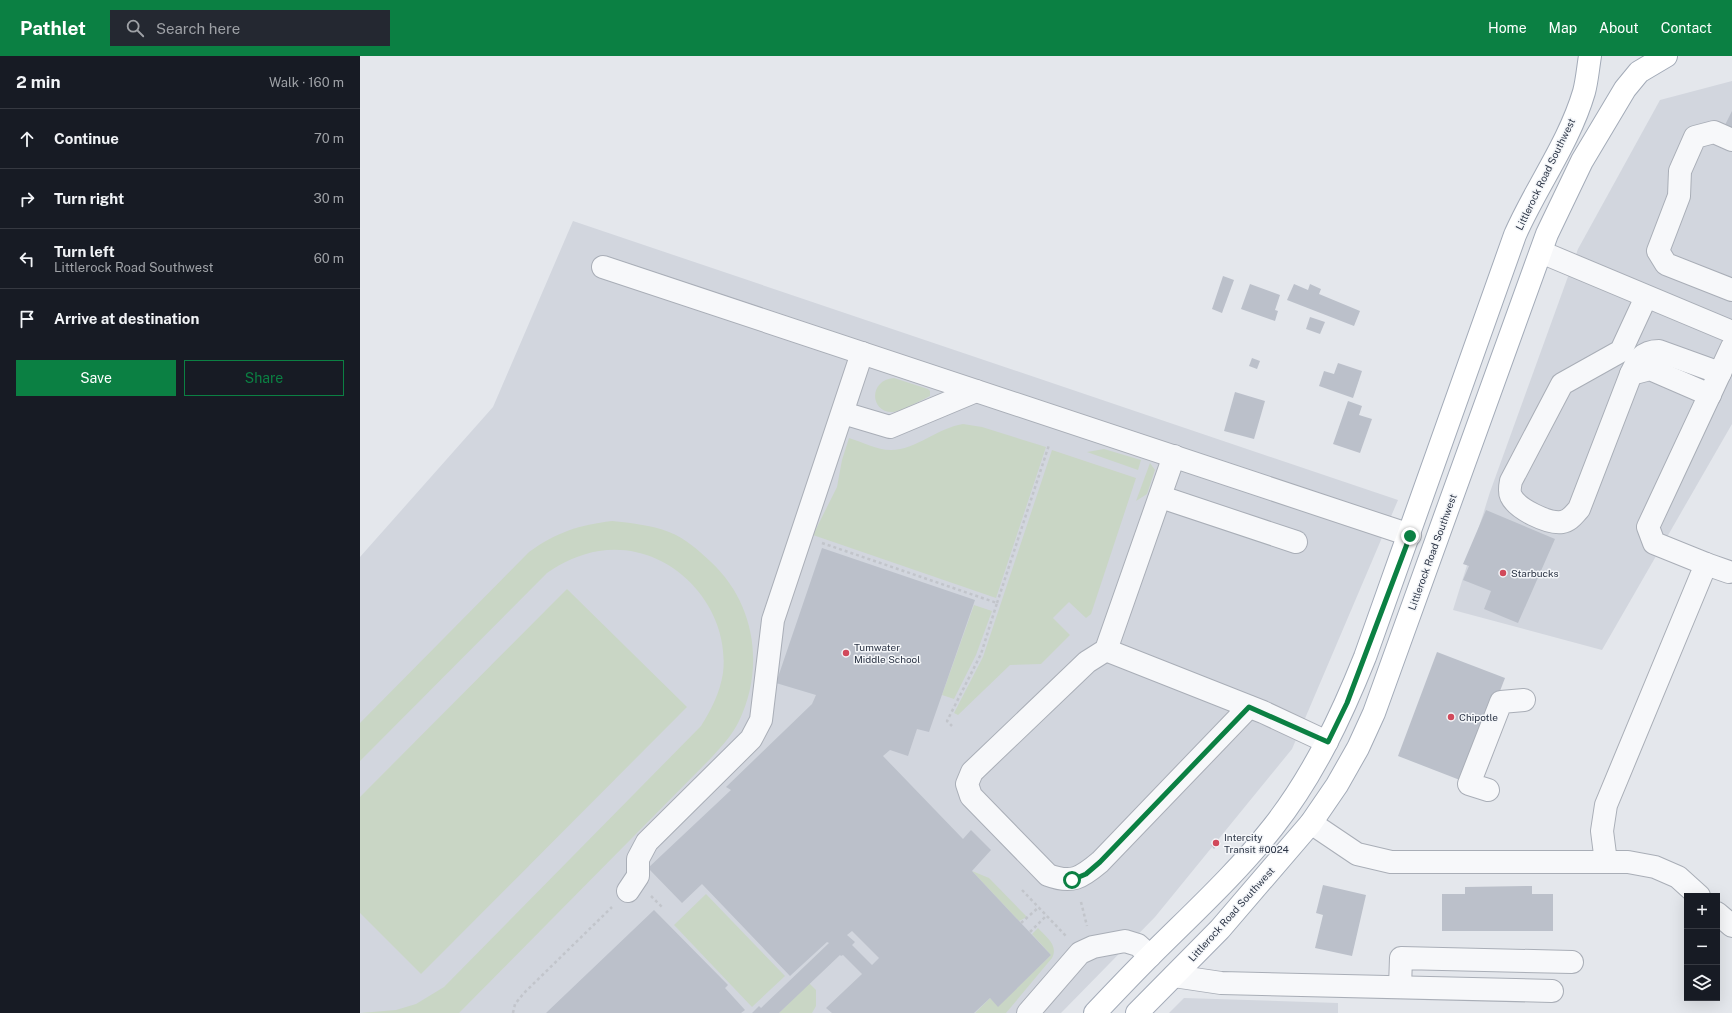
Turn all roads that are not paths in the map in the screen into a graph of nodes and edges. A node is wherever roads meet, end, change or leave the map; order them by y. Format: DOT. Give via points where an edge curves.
graph roads {
  1 [pos="1590,56"];
  2 [pos="1666,56"];
  3 [pos="1732,140"];
  4 [pos="1541,252"];
  5 [pos="603,267"];
  6 [pos="1732,290"];
  7 [pos="1646,297"];
  8 [pos="1732,332"];
  9 [pos="1732,346"];
  10 [pos="862,353"];
  11 [pos="1720,373"];
  12 [pos="1631,374"];
  13 [pos="976,392"];
  14 [pos="1710,394"];
  15 [pos="844,413"];
  16 [pos="1174,456"];
  17 [pos="1161,497"];
  18 [pos="1410,536"];
  19 [pos="1296,542"];
  20 [pos="1706,564"];
  21 [pos="1729,572"];
  22 [pos="1106,650"];
  23 [pos="1524,700"];
  24 [pos="1249,707"];
  25 [pos="1328,742"];
  26 [pos="1488,790"];
  27 [pos="1311,824"];
  28 [pos="1606,862"];
  29 [pos="628,891"];
  30 [pos="1696,893"];
  31 [pos="1720,916"];
  32 [pos="1732,926"];
  33 [pos="1150,956"];
  34 [pos="1572,962"];
  35 [pos="1174,976"];
  36 [pos="1400,987"];
  37 [pos="1552,991"];
  38 [pos="1028,1013"];
  39 [pos="1095,1013"];
  40 [pos="1137,1013"];
  1 -- 18 [label="main road, Littlerock Road Southwest" via="1584,92 1569,129 1515,235"];
  2 -- 4 [label="main road, Littlerock Road Southwest" via="1640,72 1625,89 1582,161"];
  3 -- 6 [label="street" via="1714,132 1695,137 1680,170 1679,196 1658,250 1666,264"];
  4 -- 7 [label="street"];
  4 -- 27 [label="main road, Littlerock Road Southwest" via="1374,713 1341,779"];
  5 -- 10 [label="street"];
  7 -- 8 [label="street"];
  7 -- 12 [label="street" via="1621,351 1562,384 1511,481 1510,495 1516,505 1549,521 1562,522 1572,518 1579,509"];
  9 -- 11 [label="street"];
  10 -- 13 [label="street"];
  10 -- 15 [label="street"];
  11 -- 12 [label="street" via="1650,351 1637,361"];
  11 -- 14 [label="street"];
  12 -- 14 [label="street" via="1650,369"];
  13 -- 15 [label="street" via="890,427"];
  13 -- 16 [label="street"];
  14 -- 20 [label="street" via="1648,528 1654,543"];
  15 -- 29 [label="street" via="773,620 761,720 751,739 647,842 638,858 638,876"];
  16 -- 17 [label="street"];
  16 -- 18 [label="street"];
  17 -- 19 [label="street"];
  17 -- 22 [label="street"];
  18 -- 25 [label="main road, Littlerock Road Southwest" via="1347,703"];
  20 -- 21 [label="street"];
  20 -- 28 [label="street" via="1606,805 1602,832"];
  22 -- 24 [label="street"];
  22 -- 24 [label="street" via="1087,662 972,772 967,784 971,796 1048,875 1072,880 1091,870"];
  23 -- 26 [label="street" via="1501,702 1469,784"];
  24 -- 25 [label="street"];
  25 -- 33 [label="main road, Littlerock Road Southwest" via="1273,827 1208,900"];
  27 -- 28 [label="street" via="1357,854 1391,862"];
  27 -- 35 [label="main road, Littlerock Road Southwest" via="1220,929"];
  28 -- 30 [label="street" via="1628,862 1655,867 1678,877"];
  31 -- 32 [label="street"];
  33 -- 38 [label="street" via="1138,945 1125,941 1093,947 1080,953"];
  33 -- 39 [label="main road, Littlerock Road Southwest"];
  34 -- 36 [label="street" via="1401,958"];
  35 -- 36 [label="street" via="1221,983"];
  35 -- 40 [label="main road, Littlerock Road Southwest"];
  36 -- 37 [label="street"];
}
